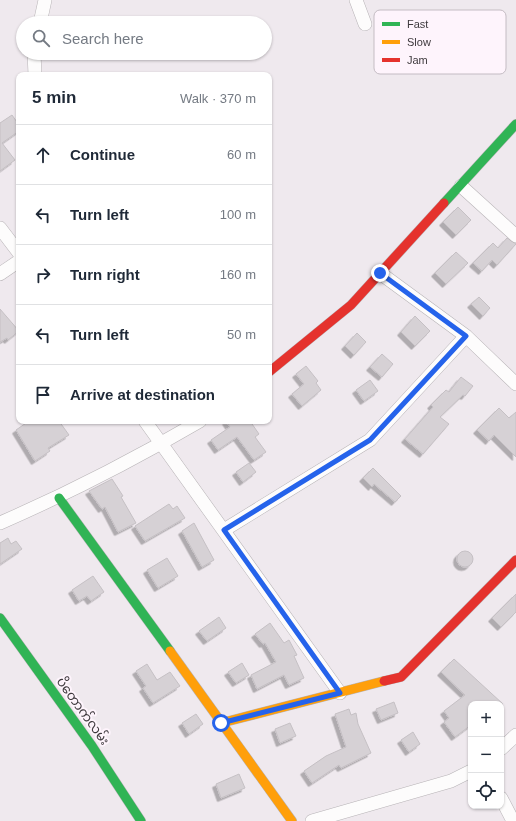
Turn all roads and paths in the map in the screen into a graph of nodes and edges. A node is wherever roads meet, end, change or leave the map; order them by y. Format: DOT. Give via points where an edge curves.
graph roads {
  1 [pos="45,0"];
  2 [pos="356,0"];
  3 [pos="42,16"];
  4 [pos="365,24"];
  5 [pos="34,60"];
  6 [pos="34,72"];
  7 [pos="516,124"];
  8 [pos="461,186"];
  9 [pos="0,228"];
  10 [pos="516,236"];
  11 [pos="16,250"];
  12 [pos="16,263"];
  13 [pos="380,273"];
  14 [pos="0,274"];
  15 [pos="466,336"];
  16 [pos="272,370"];
  17 [pos="516,384"];
  18 [pos="147,424"];
  19 [pos="195,424"];
  20 [pos="162,444"];
  21 [pos="59,498"];
  22 [pos="0,523"];
  23 [pos="224,530"];
  24 [pos="516,560"];
  25 [pos="0,618"];
  26 [pos="340,693"];
  27 [pos="221,723"];
  28 [pos="516,735"];
  29 [pos="504,746"];
  30 [pos="468,772"];
  31 [pos="504,804"];
  32 [pos="141,821"];
  33 [pos="292,821"];
  34 [pos="312,821"];
  35 [pos="513,821"];
  1 -- 3 [label="street"];
  2 -- 4 [label="street"];
  5 -- 6 [label="street"];
  7 -- 8 [label="street"];
  8 -- 10 [label="street"];
  8 -- 13 [label="street"];
  9 -- 11 [label="street"];
  12 -- 14 [label="street"];
  13 -- 15 [label="street"];
  13 -- 16 [label="street" via="351,305"];
  15 -- 17 [label="street"];
  15 -- 23 [label="street" via="370,440"];
  18 -- 20 [label="street"];
  19 -- 20 [label="street"];
  20 -- 21 [label="street"];
  20 -- 23 [label="street"];
  21 -- 22 [label="street"];
  21 -- 27 [label="street"];
  23 -- 26 [label="street"];
  24 -- 26 [label="street" via="401,677"];
  25 -- 32 [label="street, ပိတောက်လမ်း" via="92,746"];
  26 -- 27 [label="street"];
  27 -- 33 [label="street"];
  28 -- 29 [label="street"];
  30 -- 34 [label="street" via="451,781"];
  31 -- 35 [label="street"];
}
